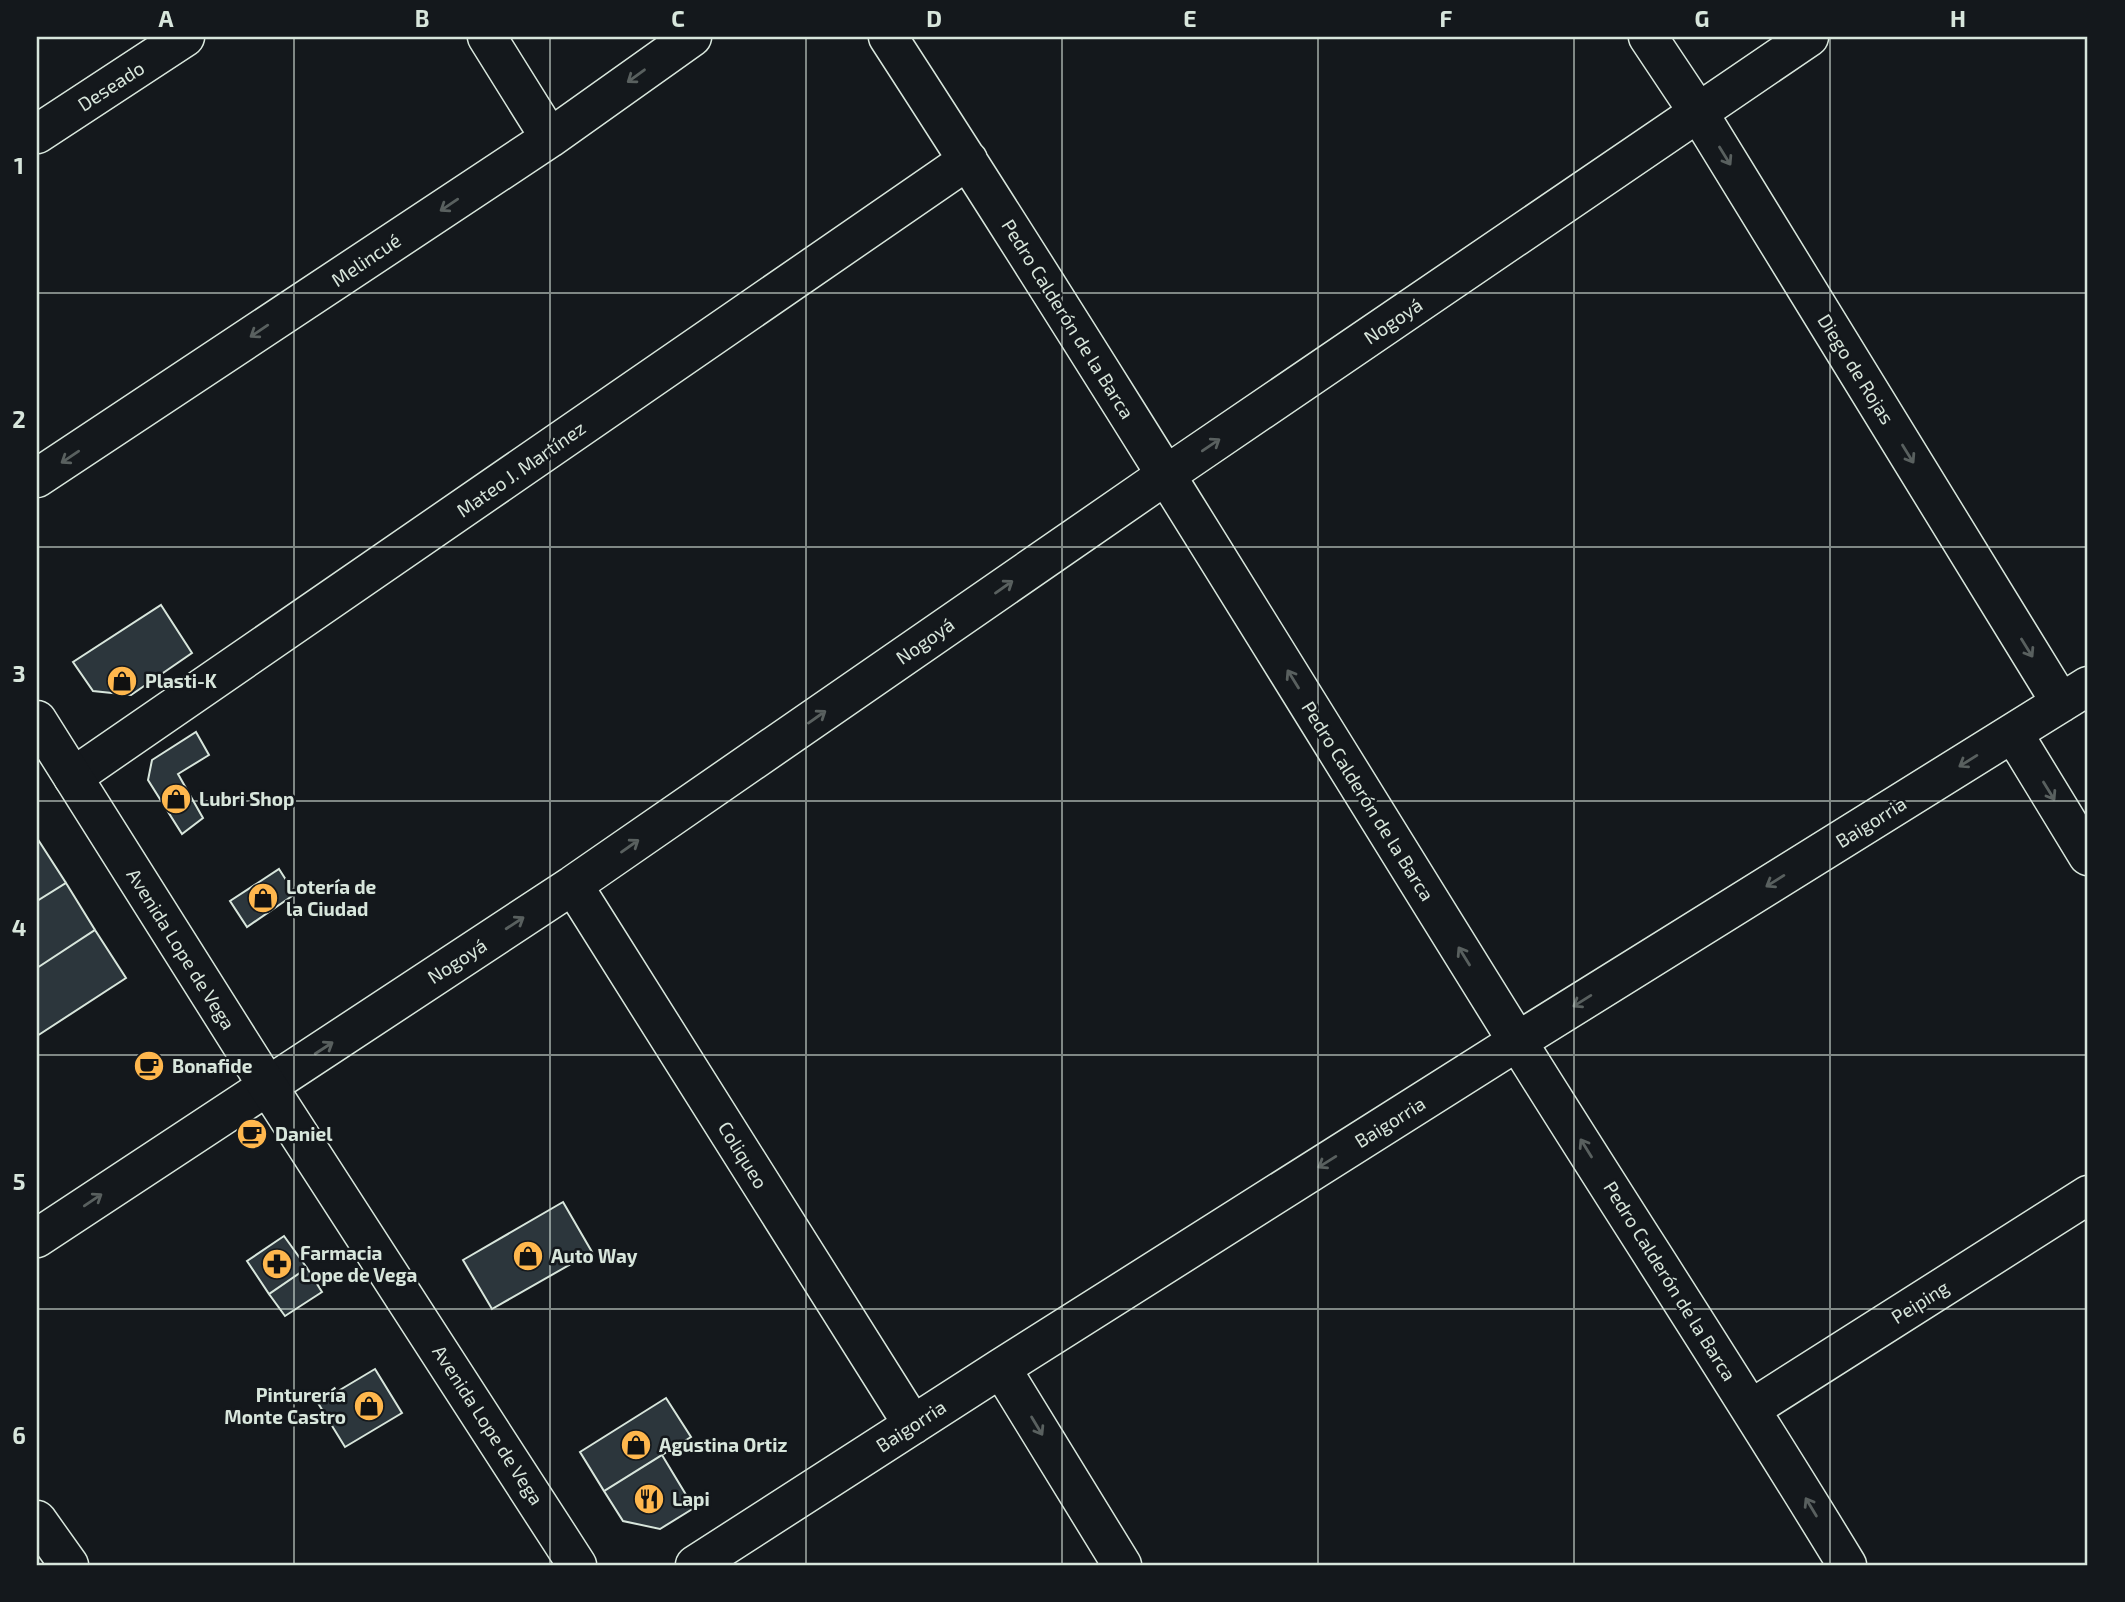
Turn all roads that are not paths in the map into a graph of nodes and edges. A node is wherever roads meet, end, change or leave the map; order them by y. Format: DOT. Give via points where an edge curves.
graph roads {
  1 [pos="185,37"];
  2 [pos="486,37"];
  3 [pos="692,37"];
  4 [pos="888,37"];
  5 [pos="1648,37"];
  6 [pos="1809,37"];
  7 [pos="1698,112"];
  8 [pos="37,134"];
  9 [pos="550,138"];
  10 [pos="968,160"];
  11 [pos="1166,475"];
  12 [pos="37,478"];
  13 [pos="2075,694"];
  14 [pos="37,720"];
  15 [pos="2013,733"];
  16 [pos="73,777"];
  17 [pos="2088,856"];
  18 [pos="573,885"];
  19 [pos="1518,1041"];
  20 [pos="267,1085"];
  21 [pos="2088,1195"];
  22 [pos="37,1238"];
  23 [pos="1001,1368"];
  24 [pos="1751,1409"];
  25 [pos="913,1425"];
  26 [pos="37,1520"];
  27 [pos="69,1565"];
  28 [pos="577,1565"];
  29 [pos="695,1565"];
  30 [pos="1122,1565"];
  31 [pos="1847,1565"];
  1 -- 8 [label="street, Deseado"];
  2 -- 9 [label="street"];
  3 -- 9 [label="street, Melincué, one-way"];
  4 -- 10 [label="street, Pedro Calderón de la Barca"];
  5 -- 7 [label="street, Diego de Rojas"];
  6 -- 7 [label="street, Nogoyá"];
  11 -- 7 [label="street, Nogoyá, one-way"];
  7 -- 13 [label="street, Diego de Rojas, one-way"];
  9 -- 12 [label="street, Melincué, one-way"];
  10 -- 11 [label="street, Pedro Calderón de la Barca"];
  10 -- 16 [label="street, Mateo J. Martínez"];
  18 -- 11 [label="street, Nogoyá, one-way"];
  19 -- 11 [label="street, Pedro Calderón de la Barca, one-way"];
  13 -- 15 [label="street, Baigorria"];
  14 -- 16 [label="street, Avenida Lope de Vega"];
  15 -- 17 [label="street, one-way"];
  15 -- 19 [label="street, Baigorria, one-way"];
  16 -- 20 [label="street, Avenida Lope de Vega"];
  20 -- 18 [label="street, Nogoyá, one-way"];
  18 -- 25 [label="street, Coliqueo"];
  19 -- 23 [label="street, Baigorria, one-way"];
  24 -- 19 [label="street, Pedro Calderón de la Barca, one-way"];
  22 -- 20 [label="street, Nogoyá, one-way"];
  20 -- 28 [label="street, Avenida Lope de Vega"];
  21 -- 24 [label="street, Peiping"];
  23 -- 25 [label="street, Baigorria"];
  23 -- 30 [label="street, one-way"];
  31 -- 24 [label="street, Pedro Calderón de la Barca, one-way"];
  25 -- 29 [label="street, Baigorria"];
  26 -- 27 [label="street"];
}
